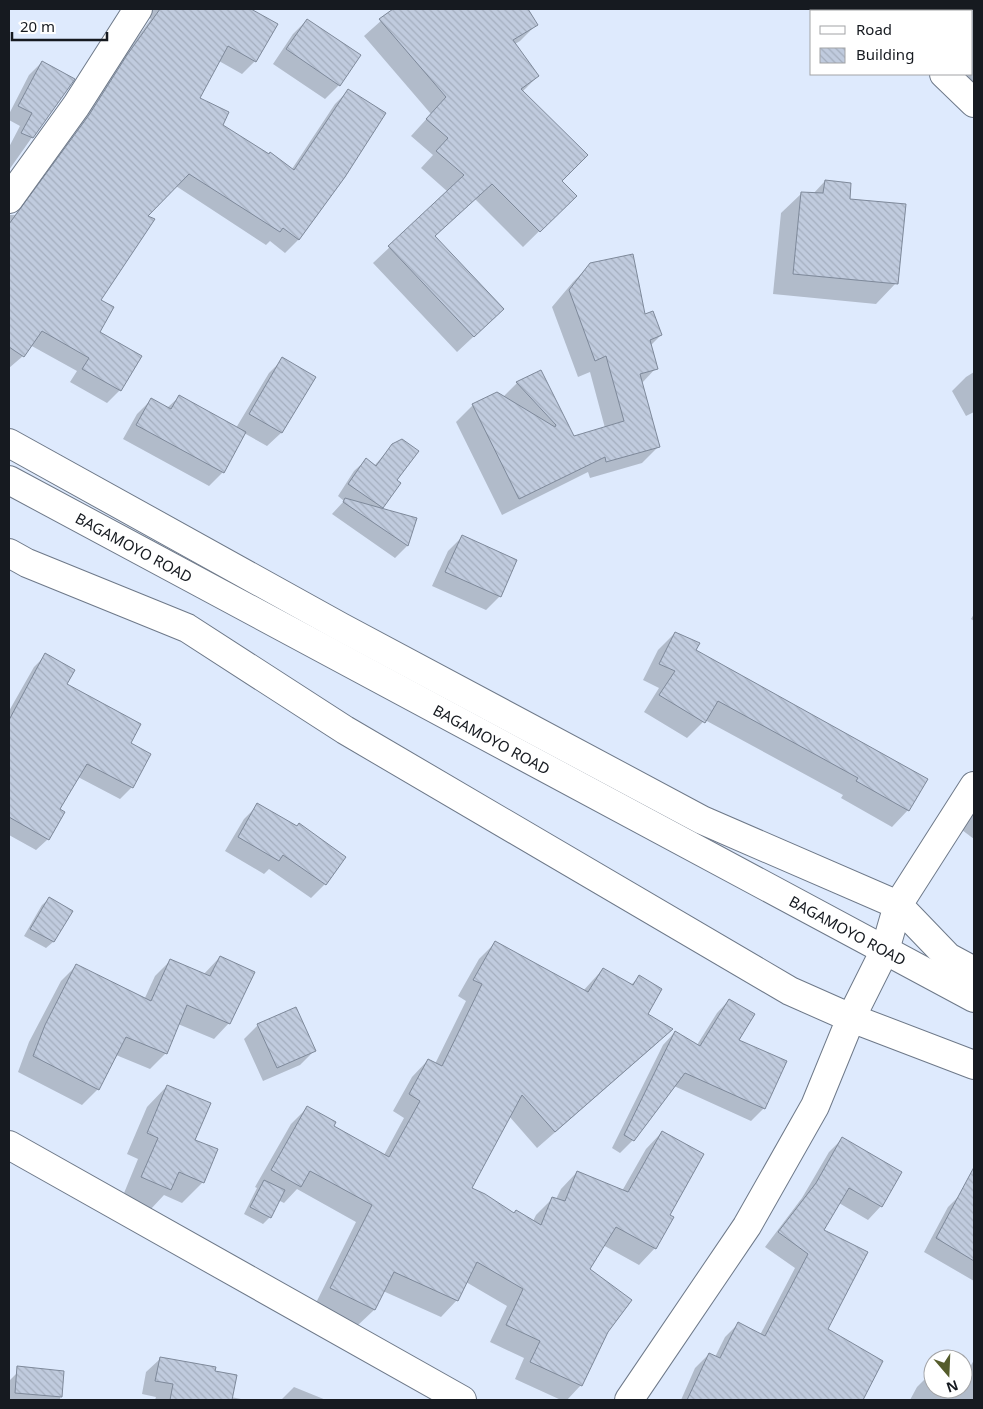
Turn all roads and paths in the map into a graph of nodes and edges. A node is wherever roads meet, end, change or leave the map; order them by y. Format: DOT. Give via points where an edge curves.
graph roads {
  1 [pos="138,9"];
  2 [pos="945,75"];
  3 [pos="974,103"];
  4 [pos="9,199"];
  5 [pos="9,443"];
  6 [pos="9,480"];
  7 [pos="9,554"];
  8 [pos="974,786"];
  9 [pos="898,905"];
  10 [pos="886,950"];
  11 [pos="974,971"];
  12 [pos="974,998"];
  13 [pos="851,1018"];
  14 [pos="974,1066"];
  15 [pos="9,1145"];
  16 [pos="462,1400"];
  17 [pos="629,1400"];
  1 -- 4 [label="main road" via="76,106"];
  2 -- 3 [label="main road"];
  5 -- 9 [label="main road" via="702,820"];
  6 -- 10 [label="main road, BAGAMOYO ROAD"];
  7 -- 13 [label="main road" via="187,628 345,730 790,991"];
  8 -- 9 [label="main road"];
  9 -- 10 [label="main road"];
  9 -- 11 [label="main road" via="948,957"];
  10 -- 12 [label="main road, BAGAMOYO ROAD"];
  10 -- 13 [label="main road"];
  13 -- 14 [label="main road"];
  13 -- 17 [label="main road" via="815,1106 747,1226"];
  15 -- 16 [label="main road"];
}
